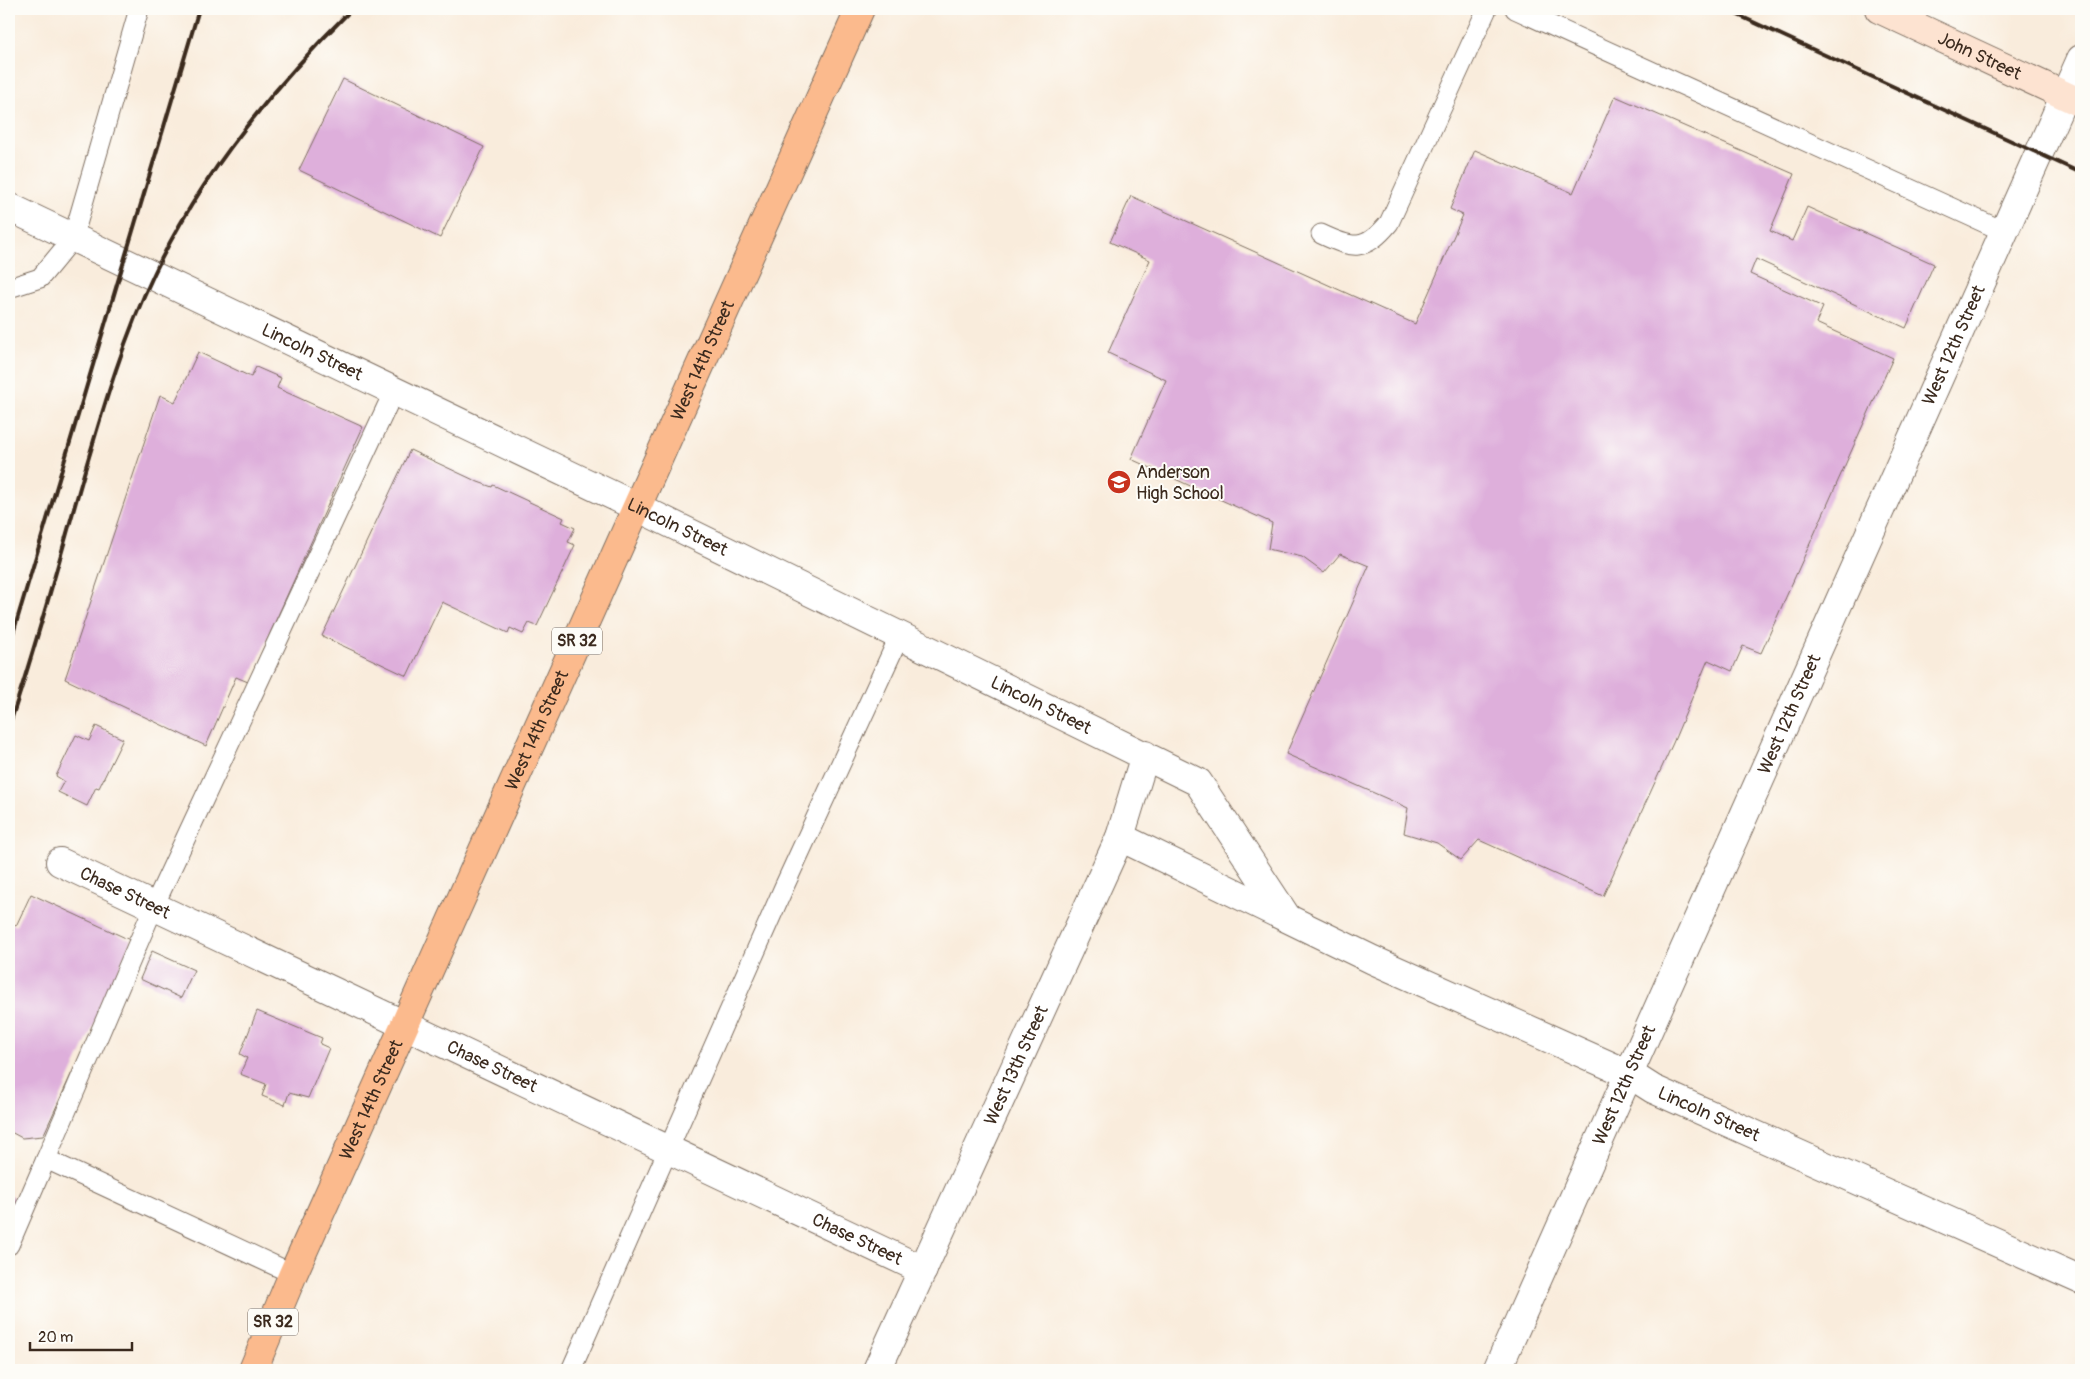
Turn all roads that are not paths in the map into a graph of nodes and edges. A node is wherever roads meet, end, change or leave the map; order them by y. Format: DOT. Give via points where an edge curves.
graph roads {
  1 [pos="140,9"];
  2 [pos="860,9"];
  3 [pos="1487,9"];
  4 [pos="1515,9"];
  5 [pos="1879,9"];
  6 [pos="2081,59"];
  7 [pos="2073,99"];
  8 [pos="9,207"];
  9 [pos="2005,232"];
  10 [pos="1321,234"];
  11 [pos="73,238"];
  12 [pos="9,288"];
  13 [pos="394,391"];
  14 [pos="637,507"];
  15 [pos="900,635"];
  16 [pos="1145,756"];
  17 [pos="1120,837"];
  18 [pos="60,862"];
  19 [pos="154,906"];
  20 [pos="1286,916"];
  21 [pos="405,1025"];
  22 [pos="1631,1075"];
  23 [pos="667,1149"];
  24 [pos="46,1159"];
  25 [pos="9,1245"];
  26 [pos="923,1270"];
  27 [pos="293,1274"];
  28 [pos="2081,1280"];
  29 [pos="252,1370"];
  30 [pos="571,1370"];
  31 [pos="877,1370"];
  32 [pos="1497,1370"];
  1 -- 11 [label="lane"];
  2 -- 14 [label="main road, West 14th Street / SR 32"];
  3 -- 10 [label="lane" via="1389,223 1375,240 1355,246"];
  4 -- 9 [label="lane"];
  5 -- 7 [label="street, John Street"];
  6 -- 7 [label="street, West 12th Street"];
  7 -- 9 [label="street, West 12th Street"];
  8 -- 11 [label="street, Lincoln Street"];
  9 -- 22 [label="street, West 12th Street"];
  11 -- 12 [label="lane" via="40,278"];
  11 -- 13 [label="street, Lincoln Street"];
  13 -- 14 [label="street, Lincoln Street"];
  13 -- 19 [label="lane"];
  14 -- 15 [label="street, Lincoln Street"];
  14 -- 21 [label="main road, West 14th Street / SR 32"];
  15 -- 16 [label="street, Lincoln Street"];
  15 -- 23 [label="lane"];
  16 -- 17 [label="street, West 13th Street"];
  16 -- 20 [label="street, Lincoln Street" via="1198,782"];
  17 -- 20 [label="street, Lincoln Street"];
  17 -- 26 [label="street, West 13th Street"];
  18 -- 19 [label="street, Chase Street"];
  19 -- 21 [label="street, Chase Street"];
  19 -- 24 [label="lane"];
  20 -- 22 [label="street, Lincoln Street" via="1373,960"];
  21 -- 23 [label="street, Chase Street"];
  21 -- 27 [label="main road, West 14th Street / SR 32"];
  22 -- 28 [label="street, Lincoln Street" via="1653,1089"];
  22 -- 32 [label="street, West 12th Street"];
  23 -- 26 [label="street, Chase Street"];
  23 -- 30 [label="lane"];
  24 -- 25 [label="lane"];
  24 -- 27 [label="lane"];
  26 -- 31 [label="street, West 13th Street"];
  27 -- 29 [label="main road, West 14th Street / SR 32"];
}
